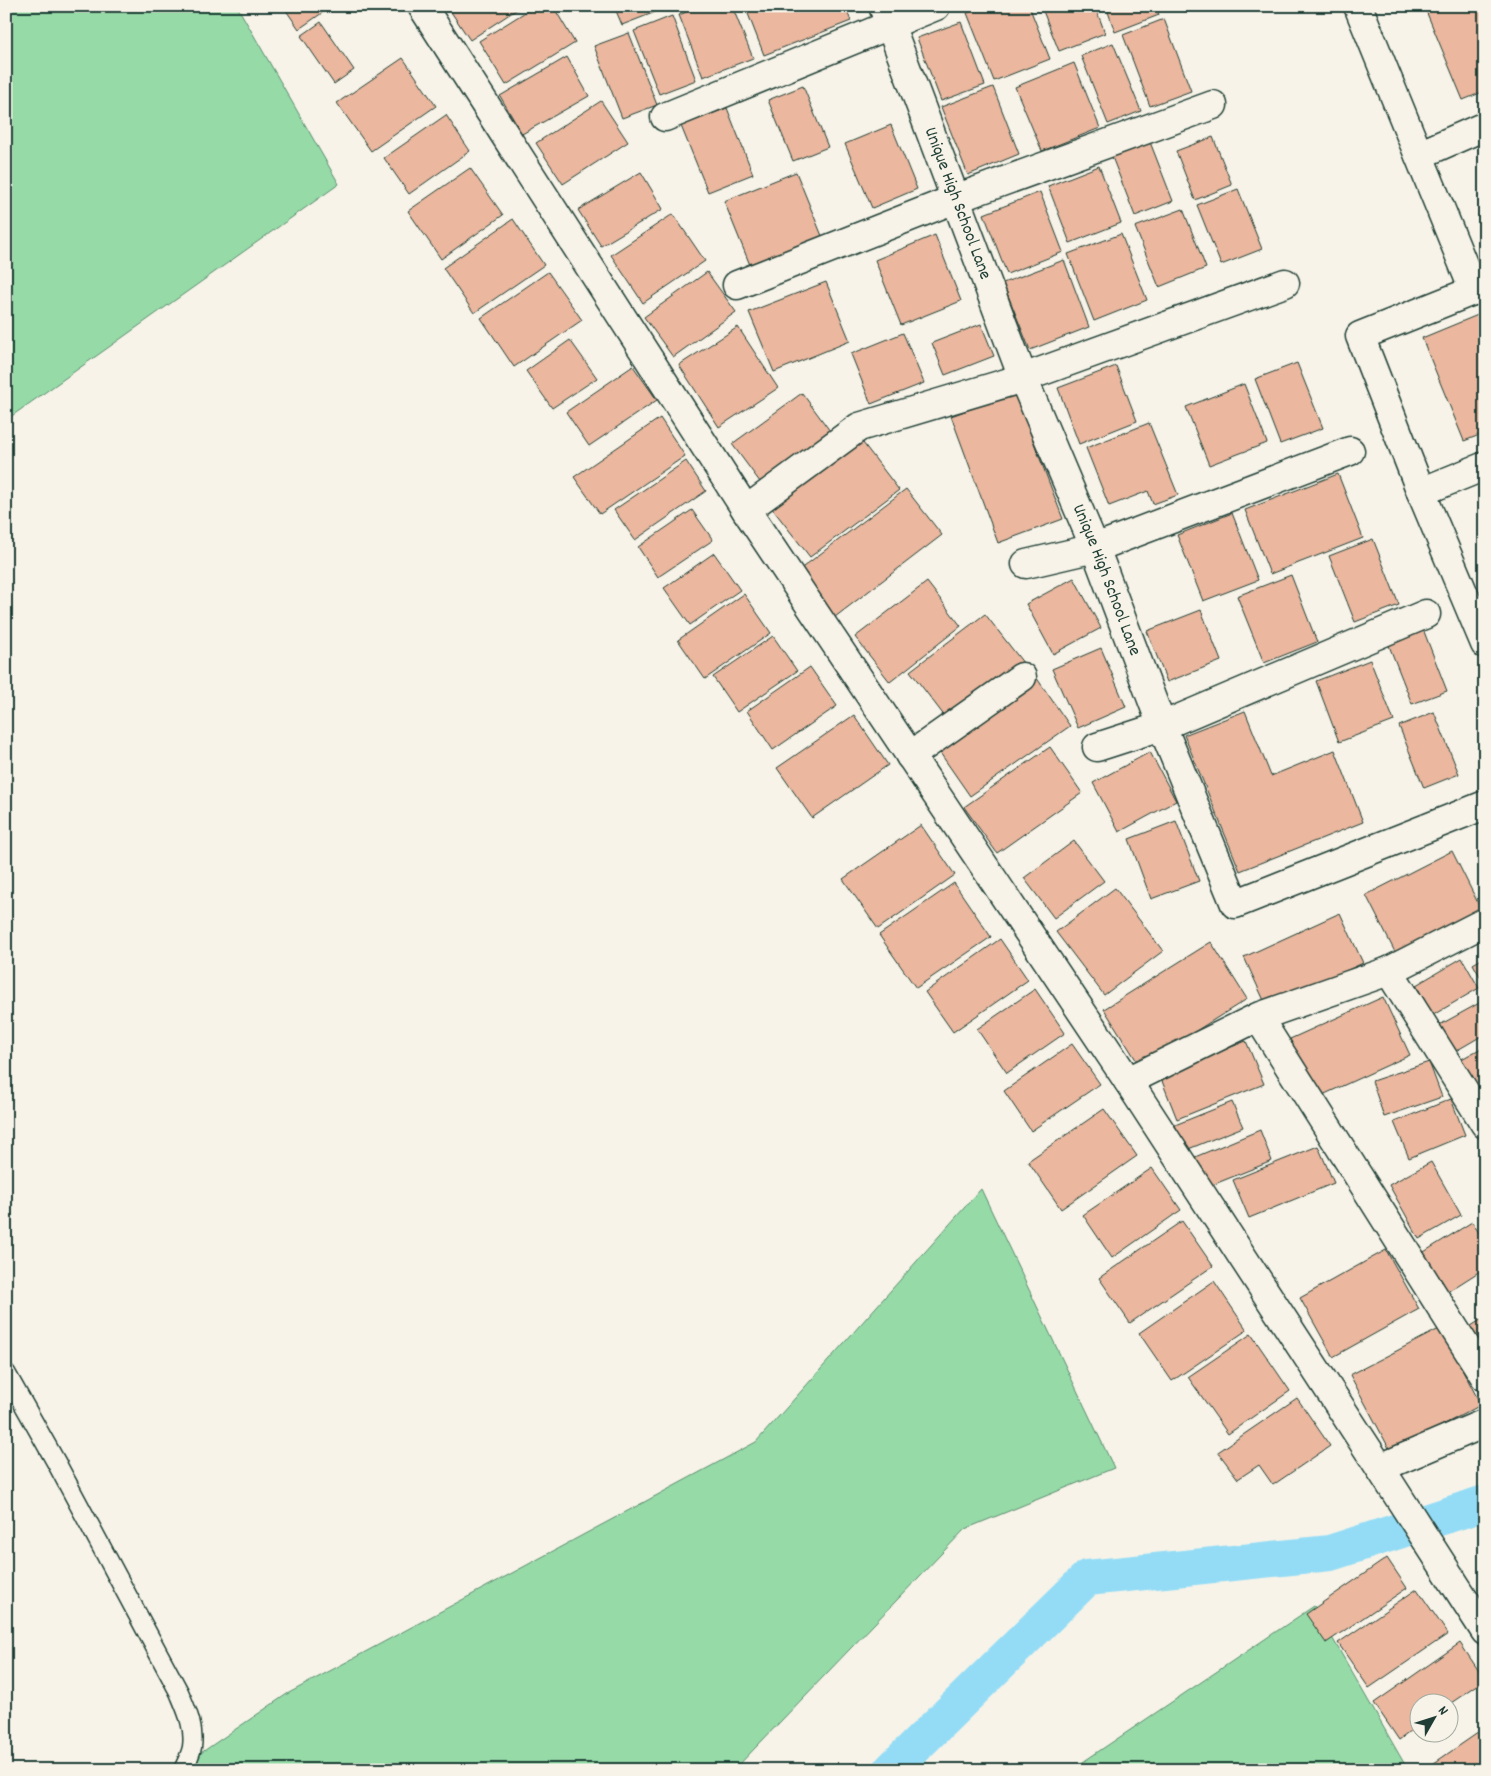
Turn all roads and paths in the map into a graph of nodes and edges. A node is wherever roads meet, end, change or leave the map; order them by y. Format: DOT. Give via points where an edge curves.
graph roads {
  1 [pos="422,6"];
  2 [pos="936,6"];
  3 [pos="1361,7"];
  4 [pos="886,15"];
  5 [pos="1213,105"];
  6 [pos="665,117"];
  7 [pos="1485,126"];
  8 [pos="1419,155"];
  9 [pos="955,200"];
  10 [pos="1285,283"];
  11 [pos="737,285"];
  12 [pos="1479,288"];
  13 [pos="1023,378"];
  14 [pos="1350,451"];
  15 [pos="1485,466"];
  16 [pos="1421,492"];
  17 [pos="746,510"];
  18 [pos="1095,548"];
  19 [pos="1026,564"];
  20 [pos="1426,614"];
  21 [pos="1485,644"];
  22 [pos="1022,677"];
  23 [pos="1162,726"];
  24 [pos="1097,747"];
  25 [pos="910,756"];
  26 [pos="1485,805"];
  27 [pos="1485,922"];
  28 [pos="1388,971"];
  29 [pos="1258,1017"];
  30 [pos="1128,1081"];
  31 [pos="1485,1124"];
  32 [pos="6,1373"];
  33 [pos="1485,1377"];
  34 [pos="1485,1423"];
  35 [pos="1380,1468"];
  36 [pos="1485,1631"];
  37 [pos="183,1770"];
  1 -- 17 [label="street"];
  2 -- 4 [label="street"];
  3 -- 8 [label="street"];
  4 -- 6 [label="street"];
  4 -- 9 [label="street, Unique High School Lane"];
  5 -- 9 [label="street"];
  7 -- 8 [label="street"];
  8 -- 12 [label="street"];
  9 -- 11 [label="street"];
  9 -- 13 [label="street, Unique High School Lane"];
  10 -- 13 [label="street"];
  12 -- 16 [label="street" via="1360,336"];
  13 -- 17 [label="street" via="859,427"];
  13 -- 18 [label="street, Unique High School Lane"];
  14 -- 18 [label="street"];
  15 -- 16 [label="street"];
  16 -- 21 [label="street"];
  17 -- 25 [label="street"];
  18 -- 19 [label="street"];
  18 -- 23 [label="street, Unique High School Lane"];
  20 -- 23 [label="street"];
  22 -- 25 [label="street"];
  23 -- 24 [label="street"];
  23 -- 26 [label="street, Unique High School Lane" via="1235,904"];
  25 -- 30 [label="street"];
  27 -- 28 [label="street"];
  28 -- 29 [label="street"];
  28 -- 31 [label="street"];
  29 -- 30 [label="street"];
  29 -- 33 [label="street"];
  30 -- 35 [label="street"];
  32 -- 37 [label="lane" via="178,1692 189,1717 192,1734 192,1748"];
  34 -- 35 [label="street"];
  35 -- 36 [label="street"];
}
